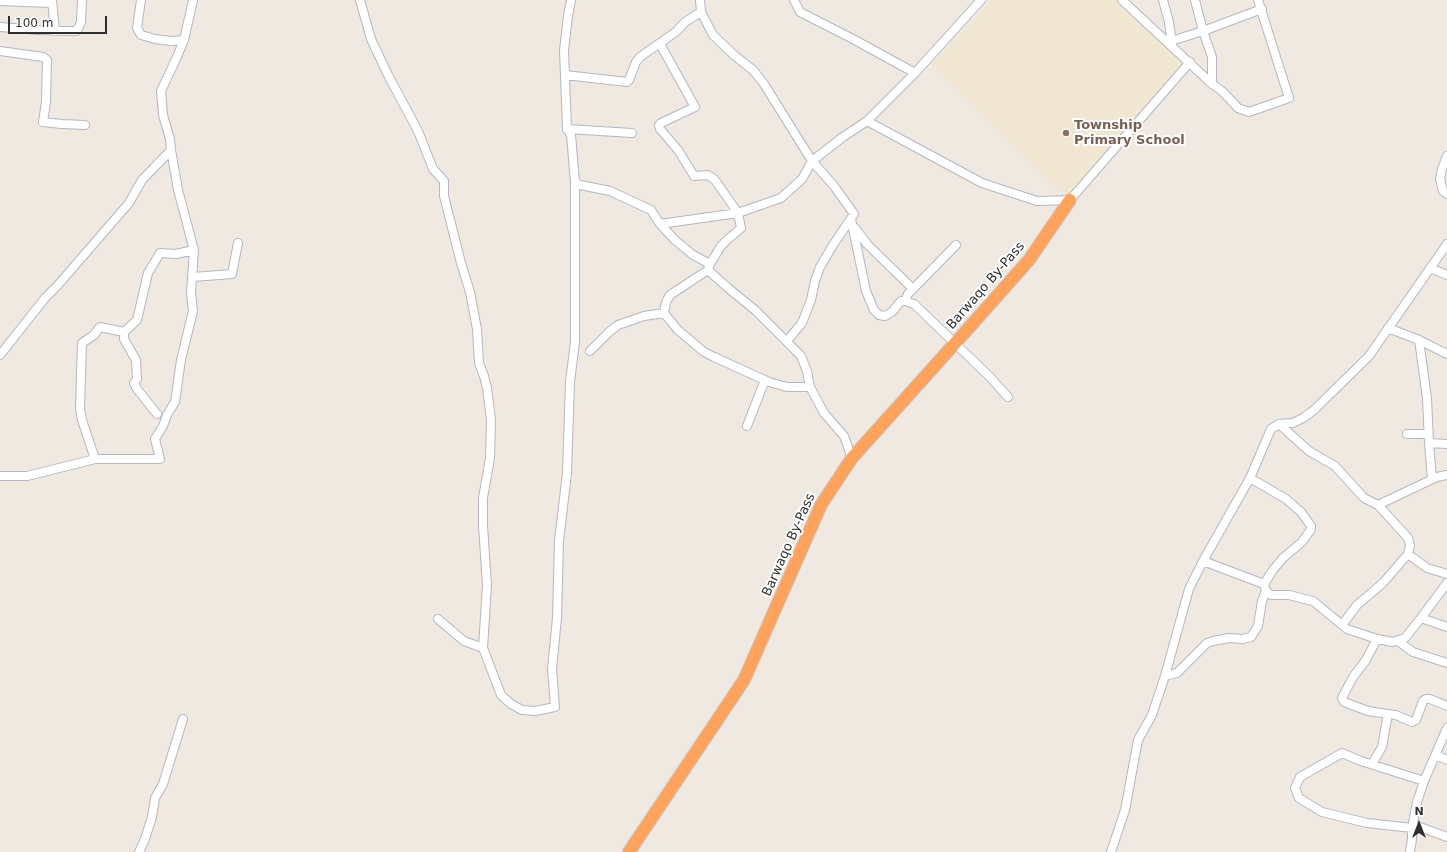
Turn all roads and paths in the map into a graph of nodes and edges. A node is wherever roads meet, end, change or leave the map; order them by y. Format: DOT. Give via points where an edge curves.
graph roads {
  1 [pos="82,0"];
  2 [pos="141,0"];
  3 [pos="193,0"];
  4 [pos="360,0"];
  5 [pos="572,0"];
  6 [pos="700,0"];
  7 [pos="794,0"];
  8 [pos="981,0"];
  9 [pos="1122,0"];
  10 [pos="1163,0"];
  11 [pos="1195,0"];
  12 [pos="1258,0"];
  13 [pos="0,1"];
  14 [pos="52,2"];
  15 [pos="1262,9"];
  16 [pos="701,12"];
  17 [pos="0,27"];
  18 [pos="56,31"];
  19 [pos="1203,31"];
  20 [pos="184,40"];
  21 [pos="660,44"];
  22 [pos="1172,44"];
  23 [pos="0,51"];
  24 [pos="1190,62"];
  25 [pos="915,73"];
  26 [pos="565,75"];
  27 [pos="1212,84"];
  28 [pos="867,121"];
  29 [pos="85,125"];
  30 [pos="567,129"];
  31 [pos="632,133"];
  32 [pos="171,150"];
  33 [pos="1447,156"];
  34 [pos="812,161"];
  35 [pos="575,182"];
  36 [pos="1447,194"];
  37 [pos="1070,200"];
  38 [pos="738,213"];
  39 [pos="852,222"];
  40 [pos="660,224"];
  41 [pos="238,243"];
  42 [pos="1447,244"];
  43 [pos="956,245"];
  44 [pos="194,250"];
  45 [pos="709,267"];
  46 [pos="1430,268"];
  47 [pos="1447,275"];
  48 [pos="193,277"];
  49 [pos="913,289"];
  50 [pos="905,300"];
  51 [pos="664,313"];
  52 [pos="1388,328"];
  53 [pos="124,332"];
  54 [pos="1419,340"];
  55 [pos="787,341"];
  56 [pos="955,343"];
  57 [pos="590,350"];
  58 [pos="1447,354"];
  59 [pos="0,355"];
  60 [pos="765,380"];
  61 [pos="810,387"];
  62 [pos="1008,397"];
  63 [pos="157,414"];
  64 [pos="1279,424"];
  65 [pos="747,426"];
  66 [pos="1407,434"];
  67 [pos="1428,434"];
  68 [pos="1429,443"];
  69 [pos="1447,444"];
  70 [pos="852,458"];
  71 [pos="95,459"];
  72 [pos="1447,475"];
  73 [pos="0,476"];
  74 [pos="1250,478"];
  75 [pos="1432,479"];
  76 [pos="1378,505"];
  77 [pos="1408,554"];
  78 [pos="1203,561"];
  79 [pos="1447,574"];
  80 [pos="1447,583"];
  81 [pos="1265,587"];
  82 [pos="1421,618"];
  83 [pos="438,619"];
  84 [pos="1342,625"];
  85 [pos="1447,628"];
  86 [pos="1377,639"];
  87 [pos="1398,641"];
  88 [pos="483,648"];
  89 [pos="1447,663"];
  90 [pos="1165,676"];
  91 [pos="1447,706"];
  92 [pos="1388,714"];
  93 [pos="183,720"];
  94 [pos="1447,728"];
  95 [pos="1436,755"];
  96 [pos="1447,760"];
  97 [pos="1372,764"];
  98 [pos="1424,780"];
  99 [pos="1412,828"];
  100 [pos="1447,838"];
  101 [pos="139,852"];
  102 [pos="630,852"];
  103 [pos="1111,852"];
  104 [pos="1410,852"];
  1 -- 18 [label="street" via="79,27 76,30"];
  2 -- 20 [label="street" via="136,28 141,35 171,41"];
  3 -- 20 [label="street"];
  4 -- 88 [label="street" via="371,39 418,131 433,169 444,181 444,196 470,292 477,329 479,362 487,388 491,420 490,458 484,498 487,585"];
  5 -- 26 [label="street" via="564,50"];
  6 -- 16 [label="street"];
  7 -- 25 [label="street" via="800,12"];
  8 -- 25 [label="street"];
  9 -- 22 [label="street"];
  10 -- 22 [label="street"];
  11 -- 19 [label="street"];
  12 -- 15 [label="street"];
  13 -- 14 [label="street"];
  14 -- 18 [label="street"];
  15 -- 19 [label="street"];
  15 -- 27 [label="street" via="1289,98 1249,112 1238,108"];
  16 -- 21 [label="street"];
  16 -- 34 [label="street" via="713,35 754,70"];
  17 -- 18 [label="street"];
  19 -- 22 [label="street"];
  19 -- 27 [label="street" via="1212,57"];
  20 -- 32 [label="street" via="161,91"];
  21 -- 26 [label="street" via="640,56 627,82"];
  21 -- 38 [label="street" via="695,107 661,123 660,128 694,176 708,175 715,180"];
  22 -- 24 [label="street"];
  23 -- 29 [label="street" via="43,57 47,60 43,122"];
  24 -- 27 [label="street"];
  24 -- 37 [label="street"];
  25 -- 28 [label="street"];
  26 -- 30 [label="street"];
  28 -- 34 [label="street"];
  28 -- 37 [label="street" via="982,182 1037,201"];
  30 -- 31 [label="street"];
  30 -- 35 [label="street" via="571,135"];
  32 -- 44 [label="street" via="178,190"];
  32 -- 59 [label="street" via="142,180 128,203 45,298"];
  33 -- 36 [label="street" via="1440,179 1443,191"];
  34 -- 38 [label="street" via="802,179 782,198"];
  34 -- 39 [label="street" via="854,214"];
  35 -- 40 [label="street" via="610,191 651,210"];
  35 -- 88 [label="street" via="574,342 552,669 555,707 535,711 522,710 510,704 501,695"];
  37 -- 56 [label="highway, Barwaqo By-Pass" via="1029,260"];
  38 -- 40 [label="street"];
  38 -- 45 [label="street" via="741,228 727,240"];
  39 -- 49 [label="street" via="867,244"];
  39 -- 50 [label="street" via="866,291 874,310 885,316"];
  39 -- 55 [label="street" via="833,245 820,267 802,323"];
  40 -- 45 [label="street" via="675,240"];
  41 -- 48 [label="street" via="232,274"];
  42 -- 46 [label="street"];
  43 -- 49 [label="street"];
  44 -- 48 [label="street"];
  44 -- 53 [label="street" via="176,254 160,253 148,273 137,320"];
  45 -- 51 [label="street" via="670,295"];
  45 -- 55 [label="street" via="728,288"];
  46 -- 47 [label="street"];
  46 -- 52 [label="street"];
  48 -- 71 [label="street" via="193,311 181,360 175,402 155,439 160,459"];
  49 -- 50 [label="street"];
  50 -- 56 [label="street" via="914,304"];
  51 -- 57 [label="street" via="644,316 618,326"];
  51 -- 60 [label="street" via="678,330 704,352"];
  52 -- 54 [label="street"];
  52 -- 64 [label="street" via="1369,356 1314,410 1299,421"];
  53 -- 63 [label="street" via="124,339 136,360 137,378 134,383"];
  53 -- 71 [label="street" via="100,327 82,343 80,408"];
  54 -- 58 [label="street"];
  54 -- 67 [label="street" via="1427,398"];
  55 -- 61 [label="street" via="801,356"];
  56 -- 62 [label="street"];
  56 -- 70 [label="highway, Barwaqo By-Pass"];
  60 -- 61 [label="street" via="787,387"];
  60 -- 65 [label="street"];
  61 -- 70 [label="street" via="824,412 844,436"];
  64 -- 74 [label="street" via="1271,429"];
  64 -- 76 [label="street" via="1309,451 1335,466 1364,498"];
  66 -- 67 [label="street"];
  67 -- 68 [label="street"];
  68 -- 69 [label="street"];
  68 -- 75 [label="street"];
  70 -- 102 [label="highway, Barwaqo By-Pass" via="821,505 744,680"];
  71 -- 73 [label="street" via="27,476"];
  72 -- 75 [label="street"];
  74 -- 78 [label="street"];
  74 -- 81 [label="street" via="1286,499 1301,512 1311,526 1302,542 1278,564"];
  75 -- 76 [label="street"];
  76 -- 77 [label="street" via="1409,540"];
  77 -- 79 [label="street" via="1427,568"];
  77 -- 84 [label="street" via="1384,583 1357,605"];
  78 -- 81 [label="street"];
  78 -- 90 [label="street" via="1189,589"];
  80 -- 82 [label="street"];
  81 -- 84 [label="street" via="1271,596 1289,595 1313,601"];
  81 -- 90 [label="street" via="1258,626 1251,637 1228,638 1207,643 1177,673"];
  82 -- 85 [label="street"];
  82 -- 87 [label="street" via="1408,635"];
  83 -- 88 [label="street" via="464,641"];
  84 -- 86 [label="street"];
  86 -- 87 [label="street"];
  86 -- 92 [label="street" via="1342,698 1344,702 1368,711"];
  87 -- 89 [label="street" via="1414,652"];
  90 -- 103 [label="street" via="1152,715 1138,740 1125,810"];
  91 -- 92 [label="street" via="1426,699 1416,720 1412,722"];
  92 -- 97 [label="street" via="1382,747"];
  93 -- 101 [label="street"];
  94 -- 95 [label="street"];
  95 -- 96 [label="street"];
  95 -- 98 [label="street"];
  97 -- 98 [label="street"];
  97 -- 99 [label="street" via="1342,753 1300,777 1295,788 1299,798 1322,812 1367,823"];
  98 -- 99 [label="street"];
  99 -- 100 [label="street" via="1420,827"];
  99 -- 104 [label="street"];
}
